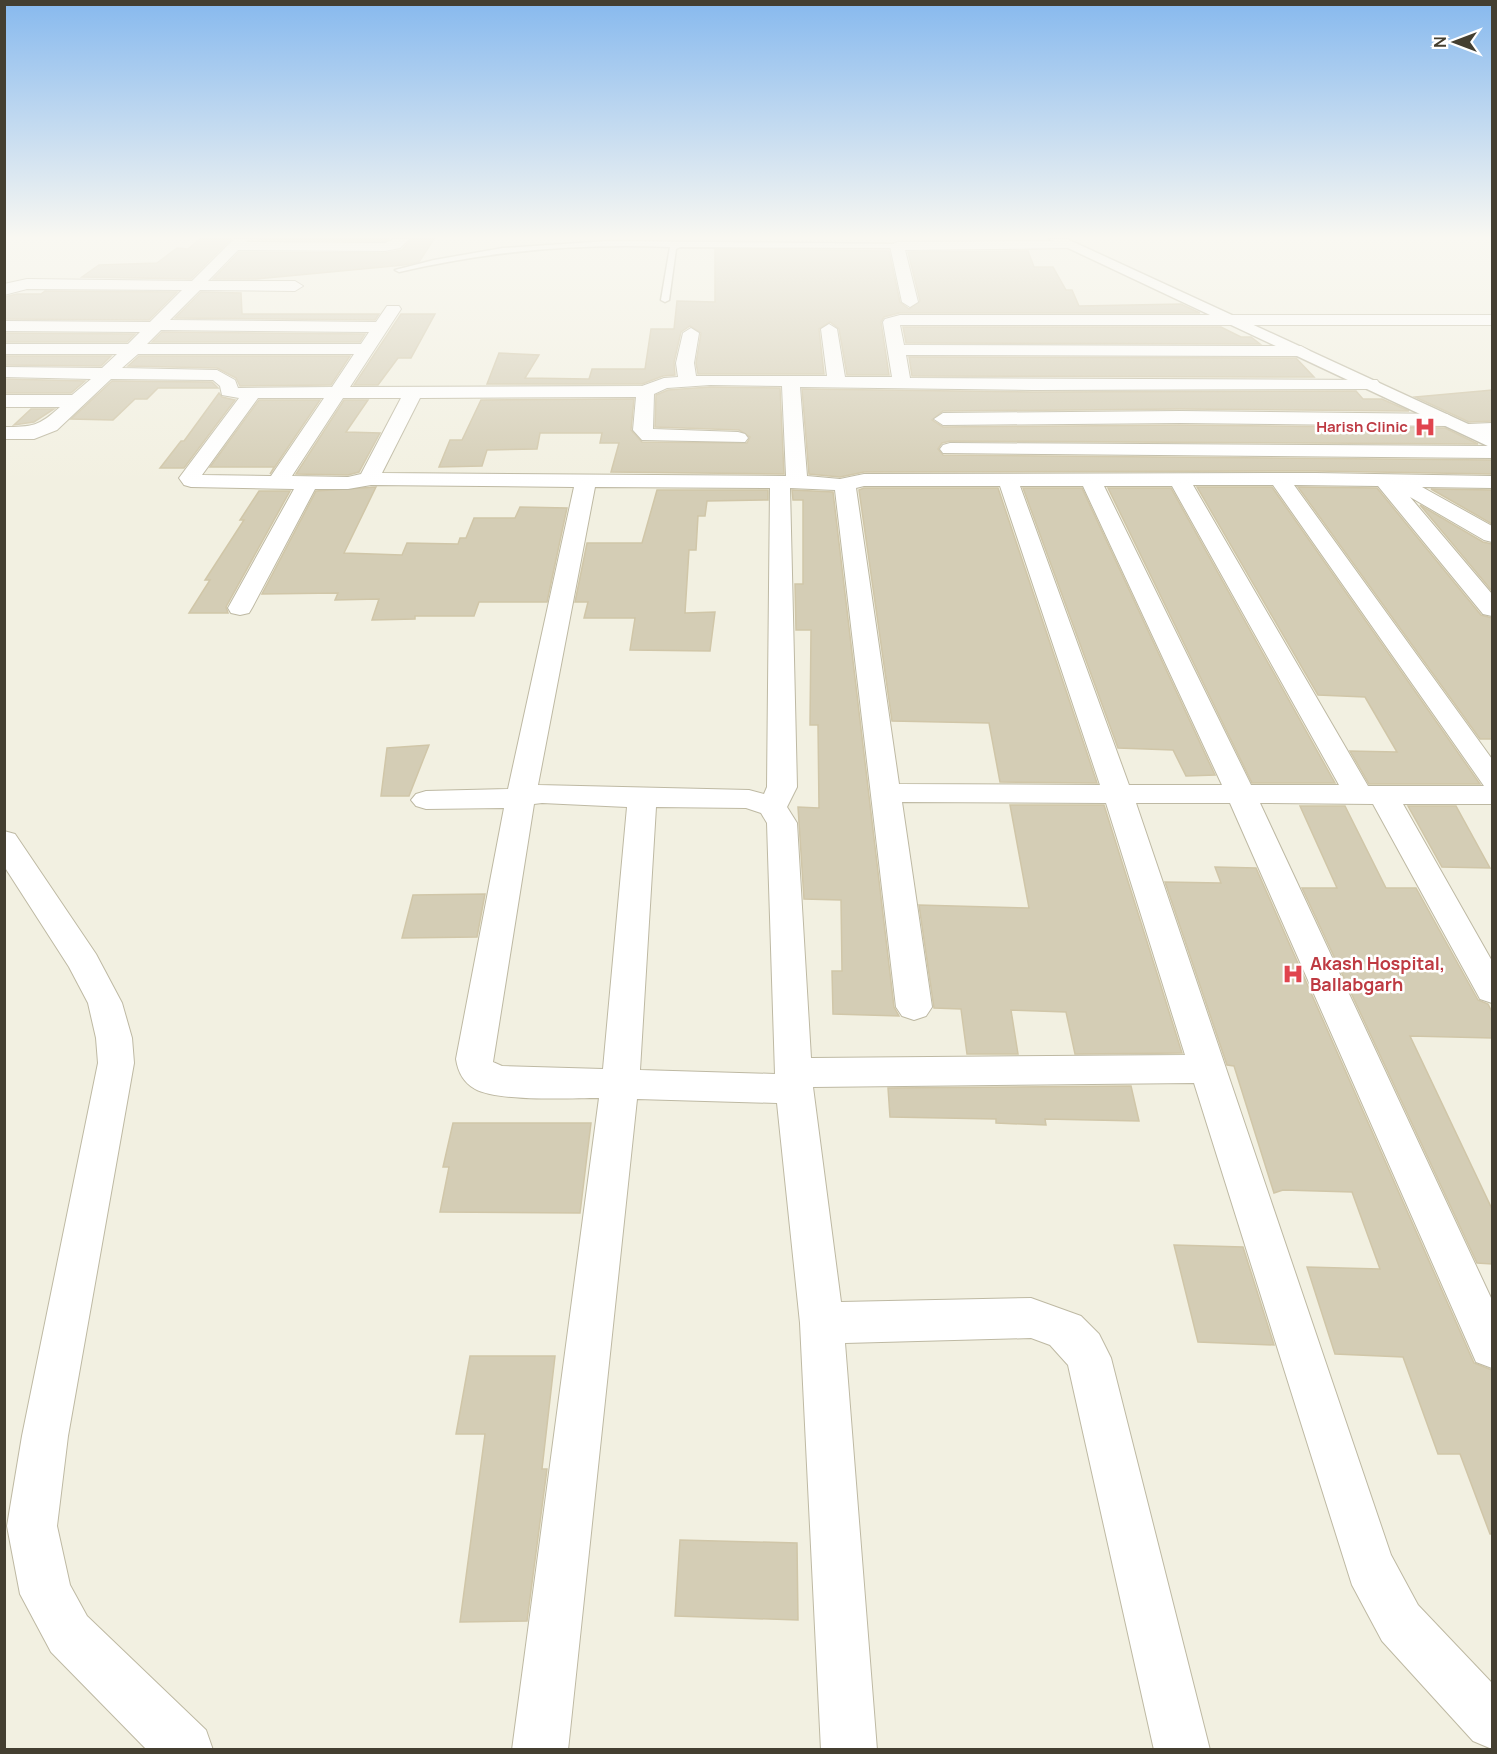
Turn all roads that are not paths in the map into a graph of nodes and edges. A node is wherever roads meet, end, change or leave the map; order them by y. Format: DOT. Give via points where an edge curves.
graph roads {
  1 [pos="161,321"];
  2 [pos="384,321"];
  3 [pos="896,321"];
  4 [pos="1237,321"];
  5 [pos="1429,321"];
  6 [pos="1462,321"];
  7 [pos="1466,321"];
  8 [pos="4,326"];
  9 [pos="156,326"];
  10 [pos="278,326"];
  11 [pos="380,327"];
  12 [pos="829,328"];
  13 [pos="691,333"];
  14 [pos="1485,337"];
  15 [pos="4,349"];
  16 [pos="366,349"];
  17 [pos="132,350"];
  18 [pos="896,350"];
  19 [pos="259,351"];
  20 [pos="1301,351"];
  21 [pos="4,372"];
  22 [pos="107,373"];
  23 [pos="240,374"];
  24 [pos="688,381"];
  25 [pos="837,382"];
  26 [pos="902,383"];
  27 [pos="934,383"];
  28 [pos="1371,384"];
  29 [pos="791,390"];
  30 [pos="339,391"];
  31 [pos="414,391"];
  32 [pos="253,393"];
  33 [pos="644,395"];
  34 [pos="700,399"];
  35 [pos="746,399"];
  36 [pos="4,401"];
  37 [pos="76,401"];
  38 [pos="943,419"];
  39 [pos="1447,420"];
  40 [pos="1492,429"];
  41 [pos="1468,430"];
  42 [pos="4,433"];
  43 [pos="738,438"];
  44 [pos="1492,442"];
  45 [pos="950,449"];
  46 [pos="1083,449"];
  47 [pos="1492,452"];
  48 [pos="373,478"];
  49 [pos="586,479"];
  50 [pos="1278,479"];
  51 [pos="957,480"];
  52 [pos="1008,480"];
  53 [pos="1096,480"];
  54 [pos="1179,480"];
  55 [pos="1389,480"];
  56 [pos="278,481"];
  57 [pos="308,482"];
  58 [pos="788,482"];
  59 [pos="1492,482"];
  60 [pos="843,484"];
  61 [pos="1492,535"];
  62 [pos="240,608"];
  63 [pos="1492,609"];
  64 [pos="1492,779"];
  65 [pos="886,793"];
  66 [pos="1118,794"];
  67 [pos="521,795"];
  68 [pos="1239,795"];
  69 [pos="1370,795"];
  70 [pos="1492,795"];
  71 [pos="642,798"];
  72 [pos="426,800"];
  73 [pos="772,807"];
  74 [pos="4,842"];
  75 [pos="1492,990"];
  76 [pos="914,1007"];
  77 [pos="1207,1069"];
  78 [pos="794,1081"];
  79 [pos="620,1083"];
  80 [pos="822,1323"];
  81 [pos="1492,1347"];
  82 [pos="1492,1722"];
  83 [pos="186,1749"];
  84 [pos="540,1749"];
  85 [pos="849,1749"];
  86 [pos="1182,1749"];
  1 -- 9 [label="street"];
  2 -- 11 [label="street"];
  3 -- 18 [label="street" via="891,322"];
  4 -- 20 [label="street"];
  5 -- 6 [label="street"];
  6 -- 7 [label="street"];
  6 -- 14 [label="street"];
  8 -- 9 [label="street"];
  9 -- 10 [label="street"];
  9 -- 17 [label="street"];
  10 -- 11 [label="street"];
  10 -- 19 [label="street"];
  11 -- 16 [label="street"];
  12 -- 25 [label="street"];
  13 -- 24 [label="street" via="685,363"];
  15 -- 17 [label="street"];
  16 -- 19 [label="street"];
  16 -- 30 [label="street"];
  17 -- 19 [label="street"];
  17 -- 22 [label="street"];
  18 -- 20 [label="street"];
  18 -- 26 [label="street"];
  19 -- 23 [label="street"];
  20 -- 28 [label="street"];
  21 -- 22 [label="street"];
  22 -- 23 [label="street"];
  22 -- 37 [label="street"];
  23 -- 32 [label="street" via="228,391"];
  24 -- 29 [label="street"];
  24 -- 33 [label="street" via="664,383"];
  25 -- 26 [label="street"];
  25 -- 29 [label="street"];
  26 -- 27 [label="street"];
  27 -- 28 [label="street"];
  27 -- 38 [label="street"];
  28 -- 39 [label="street"];
  29 -- 35 [label="street"];
  29 -- 58 [label="street"];
  30 -- 31 [label="street"];
  30 -- 32 [label="street"];
  30 -- 56 [label="street"];
  31 -- 33 [label="street"];
  31 -- 48 [label="street" via="371,474"];
  32 -- 56 [label="street" via="189,478"];
  33 -- 34 [label="street"];
  33 -- 43 [label="street" via="643,430 649,436"];
  36 -- 37 [label="street"];
  37 -- 42 [label="street" via="41,431"];
  38 -- 39 [label="street"];
  38 -- 45 [label="street"];
  39 -- 41 [label="street"];
  40 -- 41 [label="street"];
  41 -- 44 [label="street"];
  45 -- 46 [label="street"];
  45 -- 51 [label="street"];
  46 -- 47 [label="street"];
  46 -- 53 [label="street"];
  48 -- 49 [label="street" via="396,482"];
  48 -- 57 [label="street" via="348,483"];
  49 -- 58 [label="street"];
  49 -- 67 [label="street" via="561,585"];
  50 -- 54 [label="street"];
  50 -- 55 [label="street"];
  50 -- 64 [label="street"];
  51 -- 52 [label="street"];
  51 -- 60 [label="street" via="864,480"];
  52 -- 53 [label="street"];
  52 -- 66 [label="street"];
  53 -- 54 [label="street"];
  53 -- 68 [label="street"];
  54 -- 69 [label="street"];
  55 -- 59 [label="street"];
  55 -- 61 [label="street"];
  55 -- 63 [label="street"];
  56 -- 57 [label="street"];
  57 -- 62 [label="street"];
  58 -- 60 [label="street"];
  58 -- 73 [label="street" via="782,787"];
  60 -- 65 [label="street" via="847,489"];
  65 -- 66 [label="street"];
  65 -- 76 [label="street"];
  66 -- 68 [label="street"];
  66 -- 77 [label="street"];
  67 -- 71 [label="street"];
  67 -- 72 [label="street" via="490,800"];
  67 -- 79 [label="street" via="474,1059 476,1069 489,1079 502,1081"];
  68 -- 69 [label="street"];
  68 -- 81 [label="street"];
  69 -- 70 [label="street"];
  69 -- 75 [label="street"];
  71 -- 73 [label="street" via="750,799"];
  71 -- 79 [label="street"];
  73 -- 78 [label="street" via="782,823"];
  74 -- 83 [label="street" via="84,963 105,1003 116,1063 45,1436 32,1526 41,1571 46,1594 69,1634"];
  77 -- 78 [label="street"];
  77 -- 82 [label="street" via="1370,1567 1400,1623"];
  78 -- 79 [label="street"];
  78 -- 80 [label="street"];
  79 -- 84 [label="street"];
  80 -- 85 [label="street"];
  80 -- 86 [label="street" via="1031,1318 1056,1323 1076,1337 1089,1358"];
}
